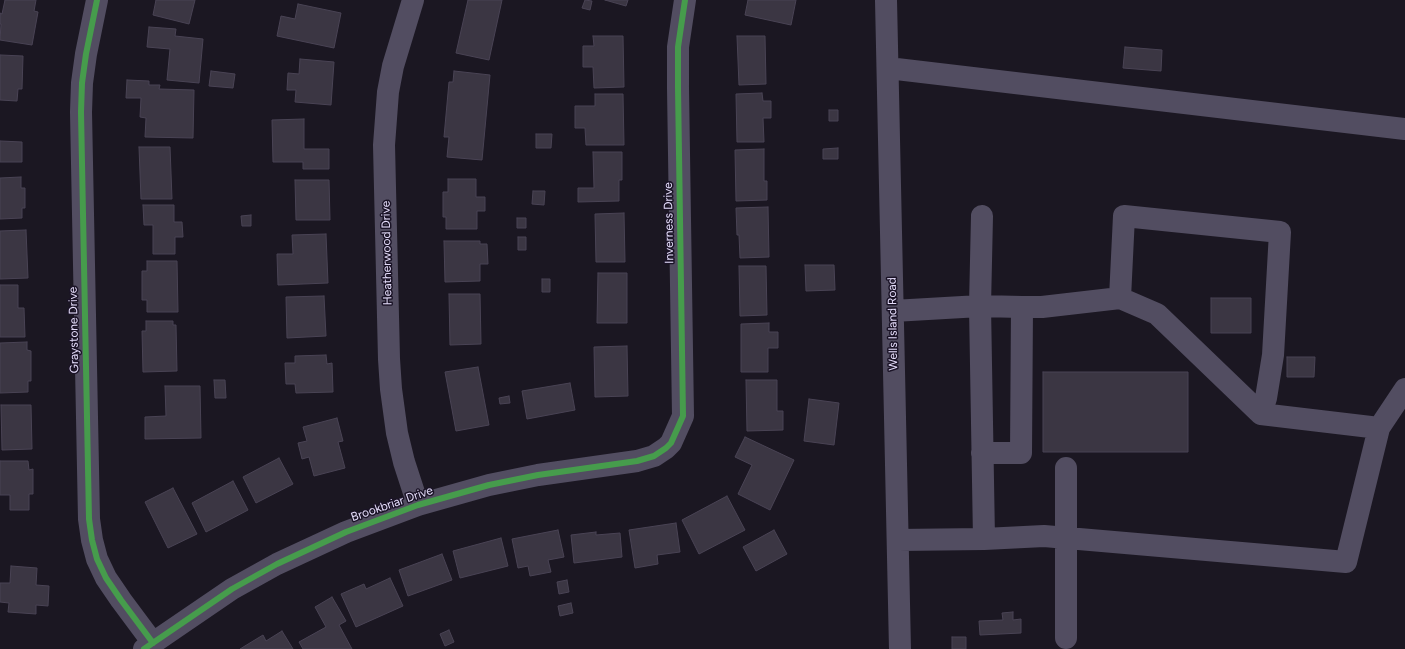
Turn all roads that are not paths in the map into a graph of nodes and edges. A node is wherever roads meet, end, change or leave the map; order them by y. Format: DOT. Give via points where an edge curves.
graph roads {
  1 [pos="97,0"];
  2 [pos="413,0"];
  3 [pos="685,0"];
  4 [pos="886,0"];
  5 [pos="888,68"];
  6 [pos="1405,129"];
  7 [pos="982,216"];
  8 [pos="1120,298"];
  9 [pos="980,306"];
  10 [pos="1022,307"];
  11 [pos="893,311"];
  12 [pos="1405,389"];
  13 [pos="1261,414"];
  14 [pos="1378,428"];
  15 [pos="671,443"];
  16 [pos="982,453"];
  17 [pos="1066,468"];
  18 [pos="418,505"];
  19 [pos="984,539"];
  20 [pos="1066,539"];
  21 [pos="898,540"];
  22 [pos="1066,638"];
  23 [pos="148,646"];
  24 [pos="900,649"];
  1 -- 23 [label="street, Graystone Drive" via="86,54 81,112 89,519 97,559"];
  2 -- 18 [label="street, Heatherwood Drive" via="388,92 384,145 391,389 397,433"];
  3 -- 15 [label="street, Inverness Drive" via="678,46 683,416"];
  4 -- 5 [label="street, Wells Island Road"];
  5 -- 6 [label="street"];
  5 -- 11 [label="street, Wells Island Road"];
  7 -- 9 [label="street"];
  8 -- 10 [label="street"];
  8 -- 13 [label="street" via="1157,314"];
  8 -- 13 [label="street" via="1124,216 1280,232 1273,355"];
  9 -- 10 [label="street"];
  9 -- 11 [label="street"];
  9 -- 16 [label="street"];
  10 -- 16 [label="street" via="1021,453"];
  11 -- 21 [label="street, Wells Island Road"];
  12 -- 14 [label="street"];
  13 -- 14 [label="street"];
  14 -- 20 [label="street" via="1346,562"];
  15 -- 18 [label="street, Brookbriar Drive" via="654,456 637,461 538,475 489,485"];
  16 -- 19 [label="street"];
  17 -- 20 [label="street"];
  18 -- 23 [label="street, Brookbriar Drive" via="346,532 277,564 232,589"];
  19 -- 20 [label="street" via="1044,536"];
  19 -- 21 [label="street"];
  20 -- 22 [label="street"];
  21 -- 24 [label="street, Wells Island Road"];
}
